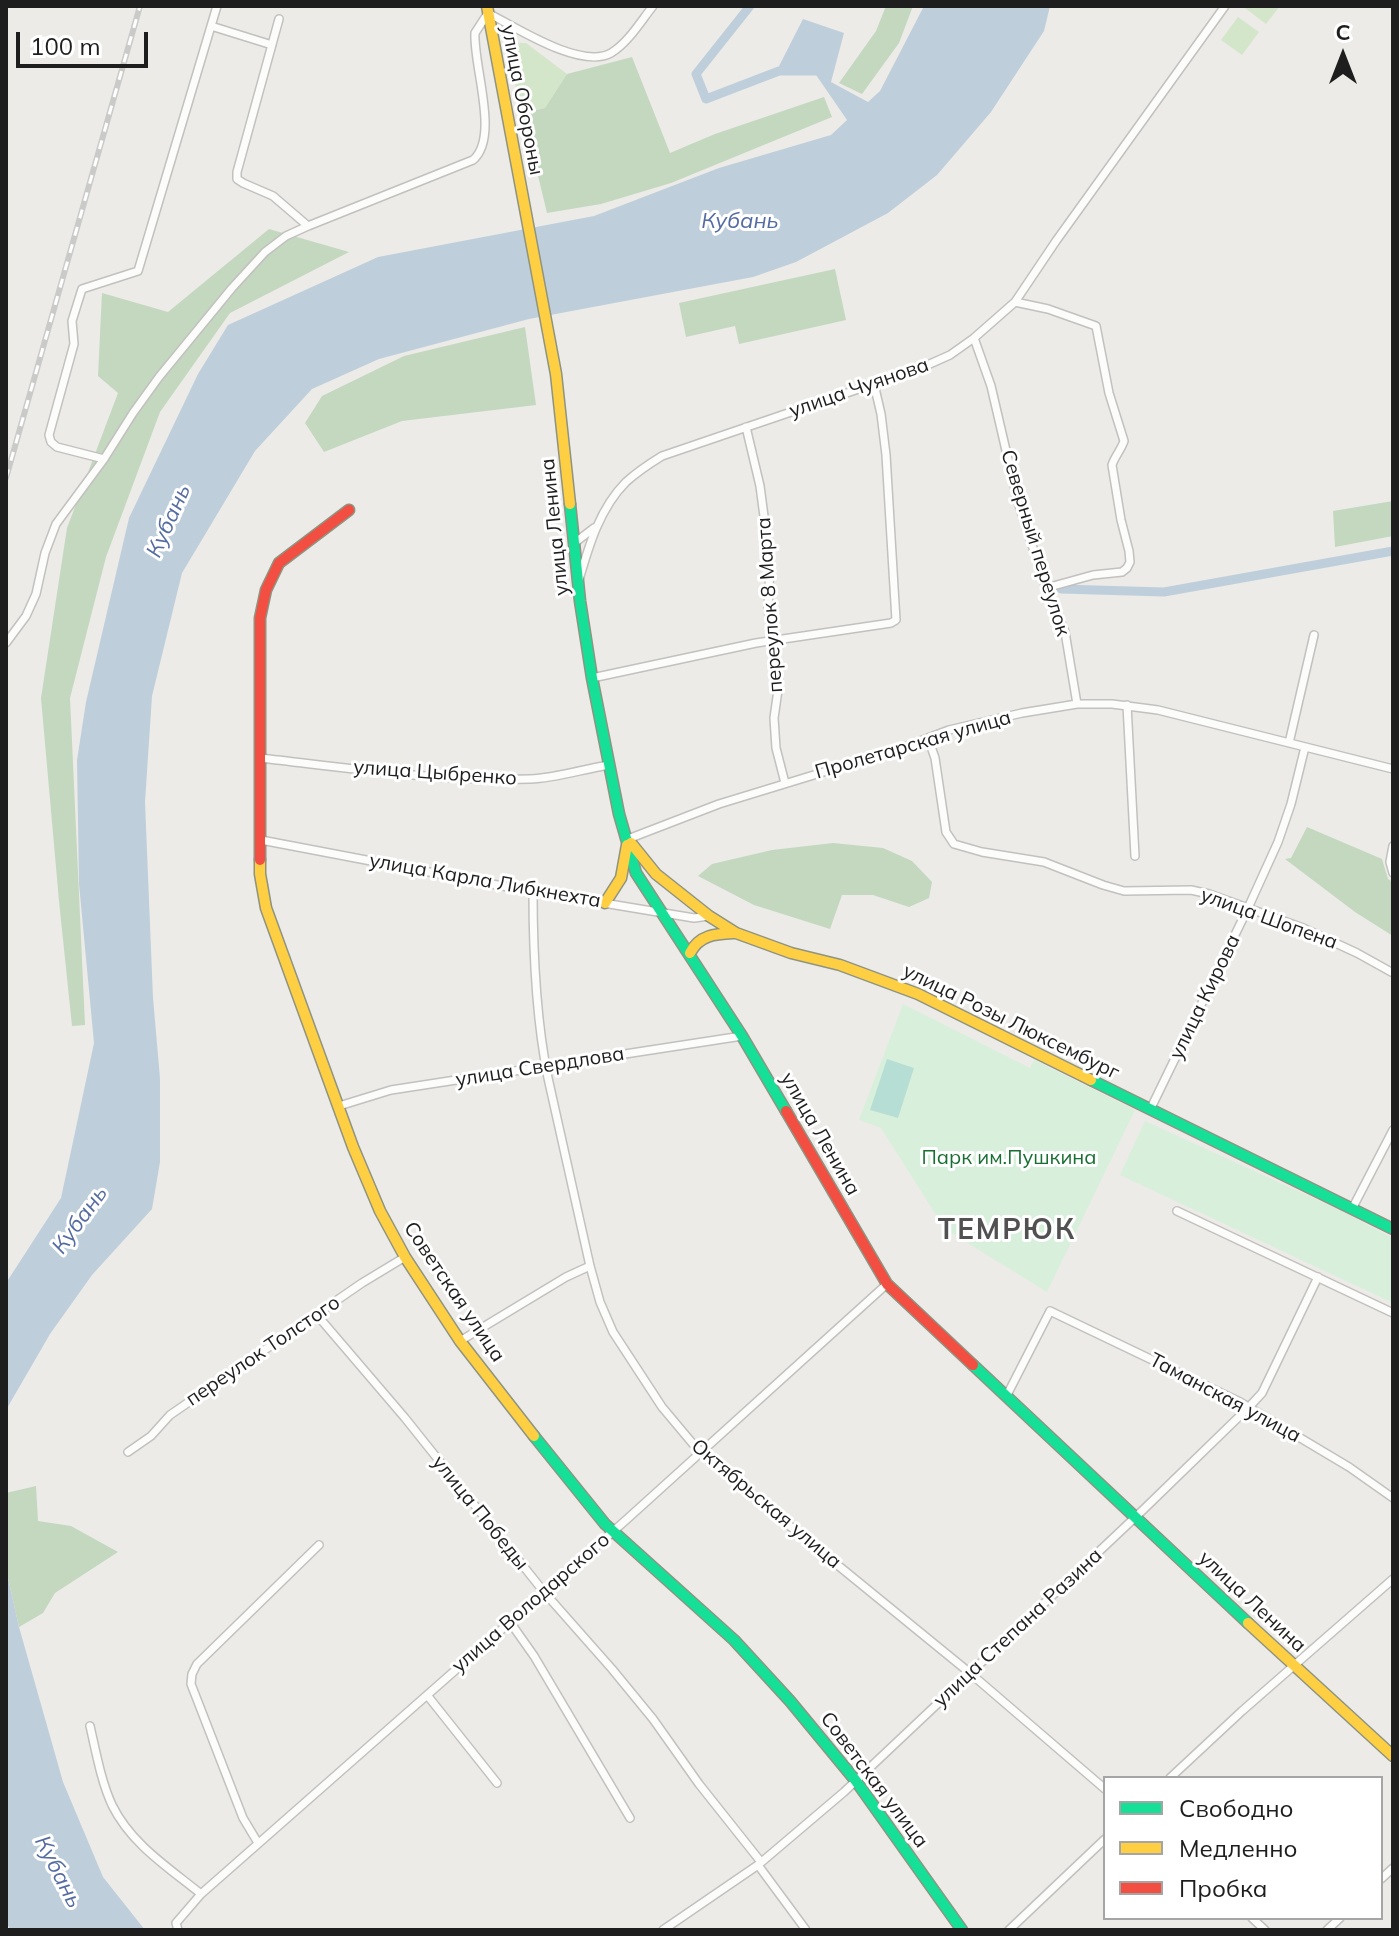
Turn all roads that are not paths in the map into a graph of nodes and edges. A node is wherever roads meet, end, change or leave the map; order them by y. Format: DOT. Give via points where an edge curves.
graph roads {
  1 [pos="217,6"];
  2 [pos="653,6"];
  3 [pos="1225,6"];
  4 [pos="487,10"];
  5 [pos="279,19"];
  6 [pos="211,26"];
  7 [pos="272,45"];
  8 [pos="308,226"];
  9 [pos="1015,302"];
  10 [pos="974,338"];
  11 [pos="551,343"];
  12 [pos="874,384"];
  13 [pos="746,427"];
  14 [pos="104,459"];
  15 [pos="349,510"];
  16 [pos="598,524"];
  17 [pos="573,544"];
  18 [pos="578,585"];
  19 [pos="1046,588"];
  20 [pos="1314,635"];
  21 [pos="773,642"];
  22 [pos="6,643"];
  23 [pos="592,678"];
  24 [pos="1077,704"];
  25 [pos="1127,705"];
  26 [pos="928,738"];
  27 [pos="1289,743"];
  28 [pos="1305,747"];
  29 [pos="260,758"];
  30 [pos="609,765"];
  31 [pos="1393,769"];
  32 [pos="785,783"];
  33 [pos="628,839"];
  34 [pos="261,840"];
  35 [pos="1393,846"];
  36 [pos="1135,856"];
  37 [pos="1392,872"];
  38 [pos="533,891"];
  39 [pos="605,903"];
  40 [pos="1248,908"];
  41 [pos="661,911"];
  42 [pos="709,916"];
  43 [pos="736,933"];
  44 [pos="690,953"];
  45 [pos="1393,973"];
  46 [pos="742,1036"];
  47 [pos="545,1066"];
  48 [pos="339,1106"];
  49 [pos="1150,1110"];
  50 [pos="1393,1130"];
  51 [pos="1352,1209"];
  52 [pos="1177,1211"];
  53 [pos="1393,1229"];
  54 [pos="405,1257"];
  55 [pos="590,1266"];
  56 [pos="1318,1277"];
  57 [pos="887,1284"];
  58 [pos="1393,1313"];
  59 [pos="317,1315"];
  60 [pos="460,1341"];
  61 [pos="1006,1397"];
  62 [pos="1249,1407"];
  63 [pos="128,1452"];
  64 [pos="701,1453"];
  65 [pos="1393,1498"];
  66 [pos="1136,1517"];
  67 [pos="613,1532"];
  68 [pos="319,1545"];
  69 [pos="1393,1579"];
  70 [pos="544,1592"];
  71 [pos="510,1622"];
  72 [pos="1293,1666"];
  73 [pos="970,1673"];
  74 [pos="427,1695"];
  75 [pos="90,1726"];
  76 [pos="1393,1756"];
  77 [pos="1172,1776"];
  78 [pos="856,1781"];
  79 [pos="497,1783"];
  80 [pos="1103,1787"];
  81 [pos="630,1818"];
  82 [pos="1103,1841"];
  83 [pos="258,1843"];
  84 [pos="760,1864"];
  85 [pos="201,1894"];
  86 [pos="177,1926"];
  87 [pos="663,1930"];
  88 [pos="806,1930"];
  89 [pos="962,1930"];
  90 [pos="1009,1930"];
  1 -- 6 [label="street"];
  2 -- 4 [label="street" via="622,44 597,58 557,48"];
  3 -- 9 [label="street, улица Чуянова"];
  4 -- 8 [label="street" via="474,39 484,102 480,154"];
  4 -- 11 [label="street, улица Обороны"];
  5 -- 7 [label="street"];
  6 -- 7 [label="street"];
  6 -- 14 [label="street" via="138,271 82,289 72,321 74,344 49,435 57,447"];
  7 -- 8 [label="street" via="237,179 273,196"];
  8 -- 14 [label="street" via="265,252 232,288 159,377"];
  9 -- 10 [label="street, улица Чуянова"];
  9 -- 19 [label="street" via="1096,326 1123,434 1112,465 1130,562 1122,572"];
  10 -- 12 [label="street, улица Чуянова" via="950,355"];
  10 -- 19 [label="street, Северный переулок"];
  11 -- 17 [label="street, улица Ленина"];
  12 -- 13 [label="street, улица Чуянова"];
  12 -- 21 [label="street" via="886,455 896,620"];
  13 -- 16 [label="street, улица Чуянова" via="662,456 640,470 624,484"];
  13 -- 21 [label="street, переулок 8 Марта" via="767,539"];
  14 -- 22 [label="street" via="56,524 36,594"];
  15 -- 29 [label="street, Советская улица" via="279,563 266,590 260,618"];
  16 -- 17 [label="street, улица Чуянова"];
  16 -- 18 [label="street, улица Чуянова"];
  17 -- 18 [label="street, улица Ленина"];
  18 -- 23 [label="street, улица Ленина"];
  19 -- 24 [label="street, Северный переулок" via="1065,632"];
  20 -- 27 [label="street"];
  21 -- 23 [label="street"];
  21 -- 32 [label="street, переулок 8 Марта" via="779,683 776,748"];
  23 -- 30 [label="street, улица Ленина"];
  24 -- 25 [label="street, Пролетарская улица"];
  24 -- 26 [label="street, Пролетарская улица"];
  25 -- 27 [label="street, Пролетарская улица"];
  25 -- 36 [label="street"];
  26 -- 32 [label="street, Пролетарская улица"];
  26 -- 40 [label="street, улица Шопена" via="946,832 954,844 1044,862 1124,891 1191,890"];
  27 -- 28 [label="street, Пролетарская улица"];
  28 -- 31 [label="street, Пролетарская улица"];
  28 -- 40 [label="street, улица Кирова" via="1278,842"];
  29 -- 30 [label="street, улица Цыбренко" via="409,774 531,779"];
  29 -- 34 [label="street, Советская улица"];
  30 -- 33 [label="street, улица Ленина"];
  32 -- 33 [label="street, Пролетарская улица"];
  33 -- 39 [label="street" via="621,878"];
  33 -- 41 [label="street, улица Ленина" via="636,873"];
  33 -- 42 [label="street, улица Розы Люксембург" via="656,874"];
  34 -- 38 [label="street, улица Карла Либкнехта"];
  34 -- 48 [label="street, Советская улица" via="266,908"];
  35 -- 37 [label="street"];
  38 -- 39 [label="street, улица Карла Либкнехта"];
  38 -- 47 [label="street, Октябрьская улица"];
  39 -- 41 [label="street, улица Карла Либкнехта"];
  40 -- 45 [label="street, улица Шопена" via="1303,928"];
  40 -- 49 [label="street, улица Кирова"];
  41 -- 42 [label="street, улица Карла Либкнехта"];
  41 -- 44 [label="street, улица Ленина"];
  42 -- 43 [label="street, улица Розы Люксембург"];
  43 -- 44 [label="street" via="700,938"];
  43 -- 49 [label="street, улица Розы Люксембург" via="918,994"];
  44 -- 46 [label="street, улица Ленина"];
  46 -- 47 [label="street, улица Свердлова"];
  46 -- 57 [label="street, улица Ленина"];
  47 -- 48 [label="street, улица Свердлова" via="391,1090"];
  47 -- 55 [label="street, Октябрьская улица"];
  48 -- 54 [label="street, Советская улица" via="380,1211"];
  49 -- 51 [label="street, улица Розы Люксембург"];
  50 -- 51 [label="street"];
  51 -- 53 [label="street, улица Розы Люксембург"];
  52 -- 56 [label="street"];
  54 -- 59 [label="street, переулок Толстого"];
  54 -- 60 [label="street, Советская улица"];
  55 -- 60 [label="street"];
  55 -- 64 [label="street, Октябрьская улица" via="613,1332 662,1407"];
  56 -- 58 [label="street"];
  56 -- 62 [label="street, улица Степана Разина" via="1262,1393"];
  57 -- 61 [label="street, улица Ленина"];
  57 -- 64 [label="street, улица Володарского"];
  59 -- 63 [label="street, переулок Толстого" via="170,1415"];
  59 -- 70 [label="street, улица Победы"];
  60 -- 67 [label="street, Советская улица"];
  61 -- 62 [label="street, Таманская улица" via="1050,1311"];
  61 -- 66 [label="street, улица Ленина"];
  62 -- 65 [label="street, Таманская улица"];
  62 -- 66 [label="street, улица Степана Разина"];
  64 -- 67 [label="street, улица Володарского"];
  64 -- 73 [label="street, Октябрьская улица"];
  66 -- 72 [label="street, улица Ленина"];
  66 -- 73 [label="street, улица Степана Разина"];
  67 -- 70 [label="street, улица Володарского"];
  67 -- 78 [label="street, Советская улица" via="734,1640"];
  68 -- 83 [label="street" via="197,1664 190,1679 243,1818"];
  69 -- 72 [label="street"];
  70 -- 71 [label="street, улица Володарского"];
  70 -- 84 [label="street, улица Победы" via="653,1719"];
  71 -- 74 [label="street, улица Володарского"];
  71 -- 81 [label="street"];
  72 -- 76 [label="street, улица Ленина"];
  72 -- 77 [label="street"];
  73 -- 78 [label="street, улица Степана Разина"];
  73 -- 80 [label="street, Октябрьская улица"];
  74 -- 79 [label="street"];
  74 -- 83 [label="street, улица Володарского"];
  75 -- 85 [label="street" via="106,1790 121,1820 138,1842"];
  78 -- 84 [label="street, улица Степана Разина"];
  78 -- 89 [label="street, Советская улица"];
  82 -- 90 [label="street"];
  83 -- 85 [label="street, улица Володарского"];
  84 -- 87 [label="street, улица Степана Разина"];
  84 -- 88 [label="street, улица Победы"];
  85 -- 86 [label="street, улица Володарского"];
}
